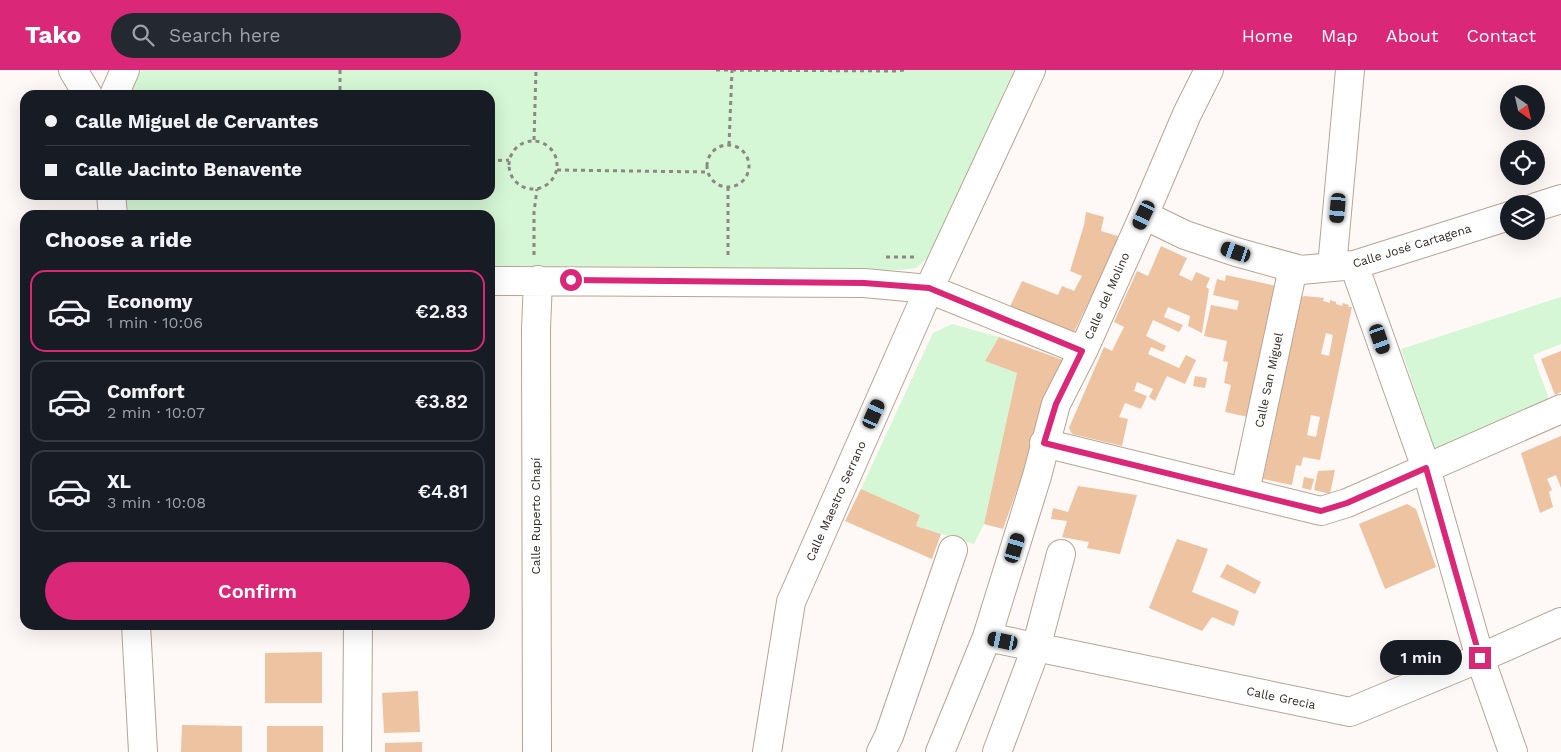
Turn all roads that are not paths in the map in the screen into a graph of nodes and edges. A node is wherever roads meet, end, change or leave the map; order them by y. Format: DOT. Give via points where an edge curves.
graph roads {
  1 [pos="73,70"];
  2 [pos="125,70"];
  3 [pos="1031,70"];
  4 [pos="1209,70"];
  5 [pos="1350,70"];
  6 [pos="85,90"];
  7 [pos="116,90"];
  8 [pos="1144,215"];
  9 [pos="1500,219"];
  10 [pos="1343,266"];
  11 [pos="1293,268"];
  12 [pos="536,270"];
  13 [pos="495,280"];
  14 [pos="929,288"];
  15 [pos="1082,351"];
  16 [pos="1561,409"];
  17 [pos="1044,443"];
  18 [pos="1426,468"];
  19 [pos="1245,492"];
  20 [pos="953,550"];
  21 [pos="1061,554"];
  22 [pos="1561,622"];
  23 [pos="136,630"];
  24 [pos="358,630"];
  25 [pos="987,637"];
  26 [pos="1036,648"];
  27 [pos="1480,658"];
  28 [pos="143,752"];
  29 [pos="357,752"];
  30 [pos="537,752"];
  31 [pos="767,752"];
  32 [pos="881,752"];
  33 [pos="940,752"];
  34 [pos="997,752"];
  35 [pos="1513,752"];
  1 -- 6 [label="street"];
  2 -- 7 [label="street"];
  3 -- 14 [label="street, Calle Maestro Serrano"];
  4 -- 8 [label="street, Calle del Molino" via="1186,114"];
  5 -- 10 [label="street"];
  8 -- 11 [label="street, Calle José Cartagena" via="1193,238"];
  8 -- 15 [label="street, Calle del Molino"];
  9 -- 10 [label="street, Calle José Cartagena"];
  10 -- 11 [label="street, Calle José Cartagena"];
  10 -- 18 [label="street"];
  11 -- 19 [label="street, Calle San Miguel"];
  12 -- 13 [label="street"];
  12 -- 14 [label="street"];
  12 -- 30 [label="street, Calle Ruperto Chapí"];
  14 -- 15 [label="street"];
  14 -- 31 [label="street, Calle Maestro Serrano" via="791,602"];
  15 -- 17 [label="street, Calle del Molino" via="1056,404"];
  16 -- 18 [label="street"];
  17 -- 19 [label="street"];
  17 -- 25 [label="street, Calle del Molino" via="1037,476"];
  18 -- 19 [label="street" via="1321,511"];
  18 -- 27 [label="street"];
  20 -- 32 [label="street"];
  21 -- 26 [label="street"];
  22 -- 27 [label="street, Calle Grecia"];
  23 -- 28 [label="street"];
  24 -- 29 [label="street"];
  25 -- 26 [label="street, Calle Grecia"];
  25 -- 33 [label="street, Calle del Molino"];
  26 -- 27 [label="street, Calle Grecia" via="1350,712"];
  26 -- 34 [label="street"];
  27 -- 35 [label="street"];
}
